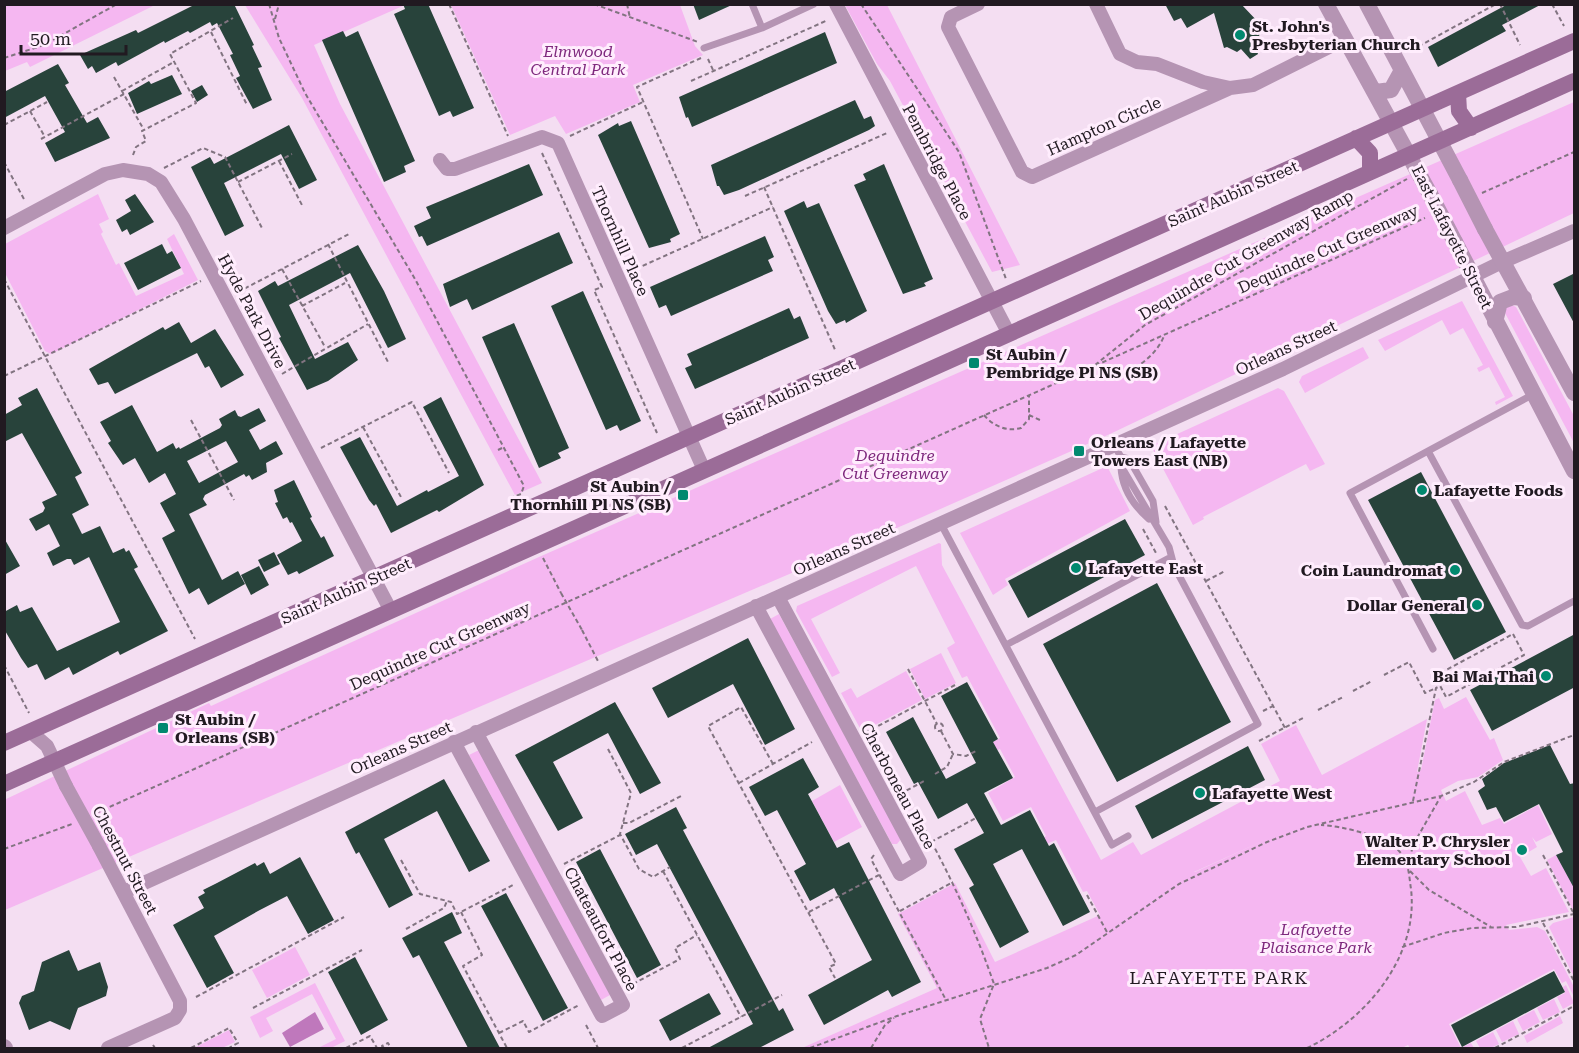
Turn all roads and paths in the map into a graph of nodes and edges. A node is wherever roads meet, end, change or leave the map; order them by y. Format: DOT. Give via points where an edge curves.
graph roads {
  1 [pos="117,4"];
  2 [pos="269,4"];
  3 [pos="279,4"];
  4 [pos="448,4"];
  5 [pos="594,4"];
  6 [pos="627,4"];
  7 [pos="752,4"];
  8 [pos="814,4"];
  9 [pos="836,4"];
  10 [pos="861,4"];
  11 [pos="978,4"];
  12 [pos="1096,4"];
  13 [pos="1326,4"];
  14 [pos="1367,4"];
  15 [pos="1498,4"];
  16 [pos="1552,4"];
  17 [pos="233,18"];
  18 [pos="630,18"];
  19 [pos="831,18"];
  20 [pos="274,20"];
  21 [pos="1564,26"];
  22 [pos="762,28"];
  23 [pos="210,31"];
  24 [pos="1345,39"];
  25 [pos="1575,41"];
  26 [pos="1520,45"];
  27 [pos="704,48"];
  28 [pos="1413,50"];
  29 [pos="4,58"];
  30 [pos="174,62"];
  31 [pos="714,70"];
  32 [pos="1402,70"];
  33 [pos="114,76"];
  34 [pos="691,81"];
  35 [pos="1575,81"];
  36 [pos="1230,88"];
  37 [pos="123,92"];
  38 [pos="1376,92"];
  39 [pos="1458,93"];
  40 [pos="47,102"];
  41 [pos="644,102"];
  42 [pos="247,105"];
  43 [pos="1422,108"];
  44 [pos="30,111"];
  45 [pos="1392,122"];
  46 [pos="4,125"];
  47 [pos="1471,128"];
  48 [pos="144,130"];
  49 [pos="882,135"];
  50 [pos="1356,138"];
  51 [pos="1439,142"];
  52 [pos="558,143"];
  53 [pos="538,145"];
  54 [pos="512,146"];
  55 [pos="1575,152"];
  56 [pos="291,154"];
  57 [pos="1410,154"];
  58 [pos="133,155"];
  59 [pos="440,160"];
  60 [pos="279,161"];
  61 [pos="4,162"];
  62 [pos="164,168"];
  63 [pos="1370,172"];
  64 [pos="1420,174"];
  65 [pos="238,182"];
  66 [pos="764,187"];
  67 [pos="1477,195"];
  68 [pos="745,196"];
  69 [pos="25,201"];
  70 [pos="303,207"];
  71 [pos="773,207"];
  72 [pos="1434,214"];
  73 [pos="4,228"];
  74 [pos="262,228"];
  75 [pos="1575,231"];
  76 [pos="351,232"];
  77 [pos="703,239"];
  78 [pos="328,244"];
  79 [pos="1502,262"];
  80 [pos="282,269"];
  81 [pos="213,273"];
  82 [pos="627,273"];
  83 [pos="1472,277"];
  84 [pos="4,279"];
  85 [pos="345,283"];
  86 [pos="238,292"];
  87 [pos="1011,294"];
  88 [pos="1524,298"];
  89 [pos="993,301"];
  90 [pos="302,306"];
  91 [pos="1495,322"];
  92 [pos="368,324"];
  93 [pos="1009,334"];
  94 [pos="1164,335"];
  95 [pos="325,347"];
  96 [pos="836,352"];
  97 [pos="43,356"];
  98 [pos="389,364"];
  99 [pos="1091,368"];
  100 [pos="1085,370"];
  101 [pos="282,374"];
  102 [pos="4,376"];
  103 [pos="1575,393"];
  104 [pos="1534,394"];
  105 [pos="1029,395"];
  106 [pos="984,415"];
  107 [pos="1029,415"];
  108 [pos="190,420"];
  109 [pos="1040,420"];
  110 [pos="363,427"];
  111 [pos="657,433"];
  112 [pos="689,437"];
  113 [pos="504,447"];
  114 [pos="321,448"];
  115 [pos="498,450"];
  116 [pos="1117,451"];
  117 [pos="1428,451"];
  118 [pos="704,470"];
  119 [pos="1575,471"];
  120 [pos="448,473"];
  121 [pos="513,497"];
  122 [pos="401,498"];
  123 [pos="1162,499"];
  124 [pos="234,500"];
  125 [pos="1140,523"];
  126 [pos="941,524"];
  127 [pos="1156,524"];
  128 [pos="541,555"];
  129 [pos="1154,555"];
  130 [pos="1171,557"];
  131 [pos="1225,571"];
  132 [pos="375,578"];
  133 [pos="1206,581"];
  134 [pos="778,597"];
  135 [pos="1575,601"];
  136 [pos="756,606"];
  137 [pos="391,611"];
  138 [pos="195,639"];
  139 [pos="1006,645"];
  140 [pos="1433,649"];
  141 [pos="4,665"];
  142 [pos="908,669"];
  143 [pos="604,674"];
  144 [pos="1384,675"];
  145 [pos="1372,681"];
  146 [pos="1440,686"];
  147 [pos="957,688"];
  148 [pos="1436,688"];
  149 [pos="1353,691"];
  150 [pos="1343,697"];
  151 [pos="925,701"];
  152 [pos="1318,710"];
  153 [pos="29,713"];
  154 [pos="1305,717"];
  155 [pos="1284,728"];
  156 [pos="31,732"];
  157 [pos="476,732"];
  158 [pos="861,735"];
  159 [pos="1575,735"];
  160 [pos="817,739"];
  161 [pos="1259,741"];
  162 [pos="454,742"];
  163 [pos="4,743"];
  164 [pos="608,749"];
  165 [pos="978,750"];
  166 [pos="953,754"];
  167 [pos="54,761"];
  168 [pos="773,764"];
  169 [pos="935,774"];
  170 [pos="926,780"];
  171 [pos="739,783"];
  172 [pos="4,784"];
  173 [pos="681,796"];
  174 [pos="1441,796"];
  175 [pos="895,797"];
  176 [pos="1413,801"];
  177 [pos="1095,812"];
  178 [pos="91,816"];
  179 [pos="976,818"];
  180 [pos="80,820"];
  181 [pos="623,823"];
  182 [pos="1318,824"];
  183 [pos="913,830"];
  184 [pos="620,834"];
  185 [pos="1128,836"];
  186 [pos="931,842"];
  187 [pos="4,849"];
  188 [pos="879,853"];
  189 [pos="1543,855"];
  190 [pos="401,860"];
  191 [pos="559,867"];
  192 [pos="670,867"];
  193 [pos="1408,868"];
  194 [pos="663,871"];
  195 [pos="879,875"];
  196 [pos="520,881"];
  197 [pos="953,882"];
  198 [pos="124,892"];
  199 [pos="1087,895"];
  200 [pos="447,901"];
  201 [pos="899,911"];
  202 [pos="461,912"];
  203 [pos="809,912"];
  204 [pos="1574,914"];
  205 [pos="344,917"];
  206 [pos="1543,922"];
  207 [pos="1491,927"];
  208 [pos="406,929"];
  209 [pos="1108,934"];
  210 [pos="697,935"];
  211 [pos="1402,947"];
  212 [pos="362,950"];
  213 [pos="835,978"];
  214 [pos="1575,981"];
  215 [pos="633,984"];
  216 [pos="994,984"];
  217 [pos="782,995"];
  218 [pos="196,997"];
  219 [pos="946,1000"];
  220 [pos="585,1002"];
  221 [pos="1575,1006"];
  222 [pos="253,1008"];
  223 [pos="897,1016"];
  224 [pos="741,1017"];
  225 [pos="586,1025"];
  226 [pos="499,1033"];
  227 [pos="108,1048"];
  228 [pos="191,1048"];
  229 [pos="229,1048"];
  230 [pos="346,1048"];
  231 [pos="377,1048"];
  232 [pos="384,1048"];
  233 [pos="391,1048"];
  234 [pos="507,1048"];
  235 [pos="598,1048"];
  236 [pos="682,1048"];
  237 [pos="810,1048"];
  238 [pos="871,1048"];
  239 [pos="989,1048"];
  240 [pos="1306,1048"];
  241 [pos="1495,1048"];
  1 -- 29 [label="path" via="44,45"];
  2 -- 20 [label="path"];
  3 -- 20 [label="path"];
  4 -- 54 [label="path"];
  5 -- 18 [label="path"];
  6 -- 18 [label="path"];
  7 -- 22 [label="lane"];
  8 -- 22 [label="lane"];
  9 -- 89 [label="street, Pembridge Place"];
  10 -- 87 [label="path" via="959,152"];
  11 -- 36 [label="street, Hampton Circle" via="951,17 948,27 1026,176 1032,177"];
  12 -- 36 [label="street" via="1120,54"];
  13 -- 24 [label="street, East Lafayette Street"];
  14 -- 32 [label="street, East Lafayette Street"];
  15 -- 26 [label="path"];
  15 -- 28 [label="path"];
  16 -- 21 [label="path"];
  17 -- 23 [label="path"];
  18 -- 27 [label="path" via="700,42"];
  19 -- 31 [label="path"];
  20 -- 113 [label="path" via="305,93 415,279"];
  22 -- 27 [label="lane"];
  23 -- 30 [label="path" via="170,54"];
  23 -- 42 [label="path"];
  24 -- 36 [label="street" via="1253,86"];
  24 -- 38 [label="street, East Lafayette Street"];
  25 -- 39 [label="main road, Saint Aubin Street"];
  30 -- 37 [label="path"];
  30 -- 48 [label="path" via="196,103"];
  31 -- 34 [label="path"];
  31 -- 41 [label="path" via="706,56 637,87"];
  32 -- 38 [label="street" via="1390,90"];
  32 -- 43 [label="street, East Lafayette Street"];
  33 -- 37 [label="path"];
  35 -- 47 [label="main road"];
  37 -- 44 [label="path" via="43,138"];
  37 -- 48 [label="path"];
  38 -- 45 [label="street, East Lafayette Street"];
  39 -- 43 [label="main road, Saint Aubin Street"];
  39 -- 47 [label="main road" via="1459,111"];
  40 -- 44 [label="path"];
  41 -- 52 [label="path"];
  41 -- 77 [label="path"];
  43 -- 45 [label="main road, Saint Aubin Street"];
  43 -- 51 [label="street, East Lafayette Street"];
  44 -- 46 [label="path"];
  45 -- 50 [label="main road, Saint Aubin Street"];
  45 -- 57 [label="street, East Lafayette Street"];
  47 -- 51 [label="main road"];
  48 -- 58 [label="path" via="146,141 136,147"];
  49 -- 66 [label="path"];
  50 -- 63 [label="main road" via="1370,153"];
  50 -- 87 [label="main road, Saint Aubin Street"];
  51 -- 57 [label="main road"];
  51 -- 79 [label="street, East Lafayette Street, bridge"];
  52 -- 54 [label="street" via="542,137"];
  52 -- 112 [label="street, Thornhill Place"];
  53 -- 111 [label="path" via="602,287 594,290"];
  54 -- 59 [label="street" via="455,169 447,169"];
  55 -- 67 [label="path"];
  56 -- 60 [label="path"];
  57 -- 63 [label="main road"];
  57 -- 64 [label="street, East Lafayette Street"];
  60 -- 65 [label="path"];
  60 -- 70 [label="path"];
  61 -- 69 [label="path"];
  62 -- 65 [label="path" via="203,148 225,157"];
  63 -- 93 [label="main road"];
  64 -- 83 [label="street, East Lafayette Street, bridge"];
  64 -- 99 [label="path, Dequindre Cut Greenway Ramp" via="1145,326"];
  65 -- 74 [label="path"];
  66 -- 68 [label="path"];
  66 -- 71 [label="path"];
  71 -- 77 [label="path"];
  71 -- 96 [label="path"];
  72 -- 94 [label="path, Dequindre Cut Greenway"];
  73 -- 81 [label="street, Hyde Park Drive" via="105,174 137,171 161,182 170,193"];
  75 -- 79 [label="street, Orleans Street"];
  76 -- 78 [label="path"];
  77 -- 82 [label="path"];
  78 -- 80 [label="path"];
  78 -- 85 [label="path" via="347,278"];
  79 -- 83 [label="street, Orleans Street"];
  79 -- 88 [label="street, East Lafayette Street"];
  80 -- 86 [label="path"];
  80 -- 90 [label="path"];
  81 -- 97 [label="path"];
  81 -- 132 [label="street, Hyde Park Drive"];
  83 -- 91 [label="street, East Lafayette Street"];
  83 -- 116 [label="street, Orleans Street"];
  84 -- 97 [label="path"];
  85 -- 90 [label="path"];
  85 -- 92 [label="path"];
  87 -- 89 [label="main road, Saint Aubin Street"];
  88 -- 91 [label="street" via="1500,302"];
  88 -- 103 [label="street, East Lafayette Street"];
  89 -- 93 [label="street, Pembridge Place"];
  89 -- 112 [label="main road, Saint Aubin Street"];
  90 -- 95 [label="path"];
  91 -- 104 [label="street, East Lafayette Street"];
  92 -- 95 [label="path"];
  92 -- 98 [label="path"];
  93 -- 118 [label="main road"];
  94 -- 99 [label="path, Dequindre Cut Greenway"];
  94 -- 100 [label="path" via="1151,354 1129,370 1103,377"];
  95 -- 101 [label="path"];
  97 -- 102 [label="path"];
  97 -- 138 [label="path"];
  99 -- 100 [label="path, Dequindre Cut Greenway"];
  100 -- 105 [label="path, Dequindre Cut Greenway"];
  104 -- 117 [label="lane"];
  104 -- 119 [label="street, East Lafayette Street"];
  105 -- 106 [label="path, Dequindre Cut Greenway"];
  105 -- 107 [label="path"];
  106 -- 107 [label="path" via="993,424 1013,430 1023,427"];
  106 -- 178 [label="path, Dequindre Cut Greenway"];
  107 -- 109 [label="path"];
  108 -- 124 [label="path"];
  110 -- 114 [label="path"];
  110 -- 120 [label="path" via="412,402"];
  110 -- 122 [label="path"];
  112 -- 118 [label="street, Thornhill Place"];
  112 -- 132 [label="main road, Saint Aubin Street"];
  113 -- 115 [label="path"];
  113 -- 121 [label="path" via="524,486 521,494"];
  116 -- 126 [label="street, Orleans Street"];
  116 -- 127 [label="lane" via="1121,466"];
  116 -- 127 [label="lane" via="1129,459 1153,501"];
  117 -- 135 [label="lane" via="1522,626"];
  117 -- 140 [label="lane" via="1350,493"];
  118 -- 137 [label="main road"];
  123 -- 133 [label="path"];
  125 -- 129 [label="path"];
  126 -- 134 [label="street, Orleans Street"];
  126 -- 139 [label="lane"];
  127 -- 130 [label="lane"];
  128 -- 143 [label="path, bridge"];
  130 -- 139 [label="lane"];
  130 -- 177 [label="lane" via="1258,724"];
  131 -- 133 [label="path"];
  132 -- 137 [label="street, Hyde Park Drive"];
  132 -- 156 [label="main road, Saint Aubin Street"];
  133 -- 155 [label="path"];
  134 -- 136 [label="street, Orleans Street"];
  134 -- 136 [label="street, Cherboneau Place" via="920,862 900,874"];
  136 -- 143 [label="street, Orleans Street"];
  137 -- 167 [label="main road"];
  139 -- 177 [label="lane"];
  141 -- 153 [label="path"];
  142 -- 151 [label="path"];
  143 -- 157 [label="street, Orleans Street"];
  144 -- 148 [label="path" via="1409,662 1425,693"];
  145 -- 149 [label="path"];
  146 -- 146 [label="path" via="1446,697 1524,655 1513,634 1435,676"];
  146 -- 148 [label="path"];
  147 -- 151 [label="path" via="955,685"];
  148 -- 176 [label="path"];
  150 -- 152 [label="path"];
  151 -- 158 [label="path"];
  151 -- 166 [label="path" via="937,724 942,725 940,731"];
  154 -- 155 [label="path"];
  155 -- 161 [label="path"];
  156 -- 163 [label="main road, Saint Aubin Street"];
  156 -- 167 [label="street, Chestnut Street" via="46,746"];
  157 -- 162 [label="street, Orleans Street"];
  157 -- 162 [label="street, Chateaufort Place" via="623,1005 602,1016"];
  159 -- 174 [label="path" via="1504,762 1474,782"];
  160 -- 168 [label="path"];
  162 -- 198 [label="street, Orleans Street"];
  164 -- 181 [label="path" via="631,792"];
  165 -- 166 [label="path" via="966,756"];
  166 -- 169 [label="path" via="947,767"];
  167 -- 172 [label="main road"];
  167 -- 198 [label="street, Chestnut Street, bridge"];
  168 -- 171 [label="path"];
  168 -- 171 [label="path" via="741,707 708,726"];
  170 -- 175 [label="path"];
  171 -- 203 [label="path"];
  173 -- 181 [label="path"];
  174 -- 176 [label="path"];
  174 -- 193 [label="path" via="1413,845"];
  176 -- 182 [label="path"];
  177 -- 185 [label="lane" via="1113,844"];
  179 -- 186 [label="path"];
  180 -- 187 [label="path"];
  181 -- 184 [label="path"];
  182 -- 193 [label="path" via="1345,828 1384,842 1399,850"];
  182 -- 209 [label="path" via="1267,842 1179,884"];
  183 -- 186 [label="path" via="924,828"];
  184 -- 191 [label="path"];
  184 -- 194 [label="path" via="639,869 653,877"];
  186 -- 197 [label="path"];
  188 -- 195 [label="path" via="871,859"];
  189 -- 204 [label="path"];
  190 -- 200 [label="path" via="420,894"];
  192 -- 194 [label="path"];
  193 -- 207 [label="path" via="1430,890"];
  193 -- 211 [label="path" via="1412,909"];
  194 -- 210 [label="path"];
  195 -- 201 [label="path"];
  195 -- 203 [label="path"];
  196 -- 202 [label="path"];
  197 -- 201 [label="path"];
  197 -- 216 [label="path" via="977,933"];
  198 -- 227 [label="street, Chestnut Street" via="176,992 180,1010 166,1023"];
  199 -- 209 [label="path"];
  200 -- 202 [label="path" via="457,914"];
  200 -- 208 [label="path" via="444,908"];
  201 -- 219 [label="path"];
  202 -- 226 [label="path" via="482,955 463,966"];
  203 -- 213 [label="path" via="836,964 829,967"];
  204 -- 206 [label="path"];
  205 -- 218 [label="path"];
  206 -- 207 [label="path"];
  206 -- 214 [label="path"];
  207 -- 211 [label="path" via="1444,933"];
  209 -- 216 [label="path" via="1076,955"];
  210 -- 215 [label="path" via="675,948 680,959"];
  210 -- 224 [label="path"];
  211 -- 240 [label="path" via="1383,985 1359,1015"];
  212 -- 222 [label="path"];
  216 -- 219 [label="path"];
  216 -- 239 [label="path" via="980,1019"];
  217 -- 224 [label="path"];
  219 -- 223 [label="path"];
  220 -- 226 [label="path" via="529,1032 524,1021"];
  221 -- 241 [label="path"];
  223 -- 237 [label="path"];
  223 -- 238 [label="path" via="885,1025"];
  224 -- 236 [label="path"];
  225 -- 235 [label="path"];
  226 -- 234 [label="path"];
  228 -- 229 [label="path" via="229,1028 238,1043"];
  230 -- 231 [label="path" via="370,1036"];
  232 -- 233 [label="path" via="388,1043"];
}
